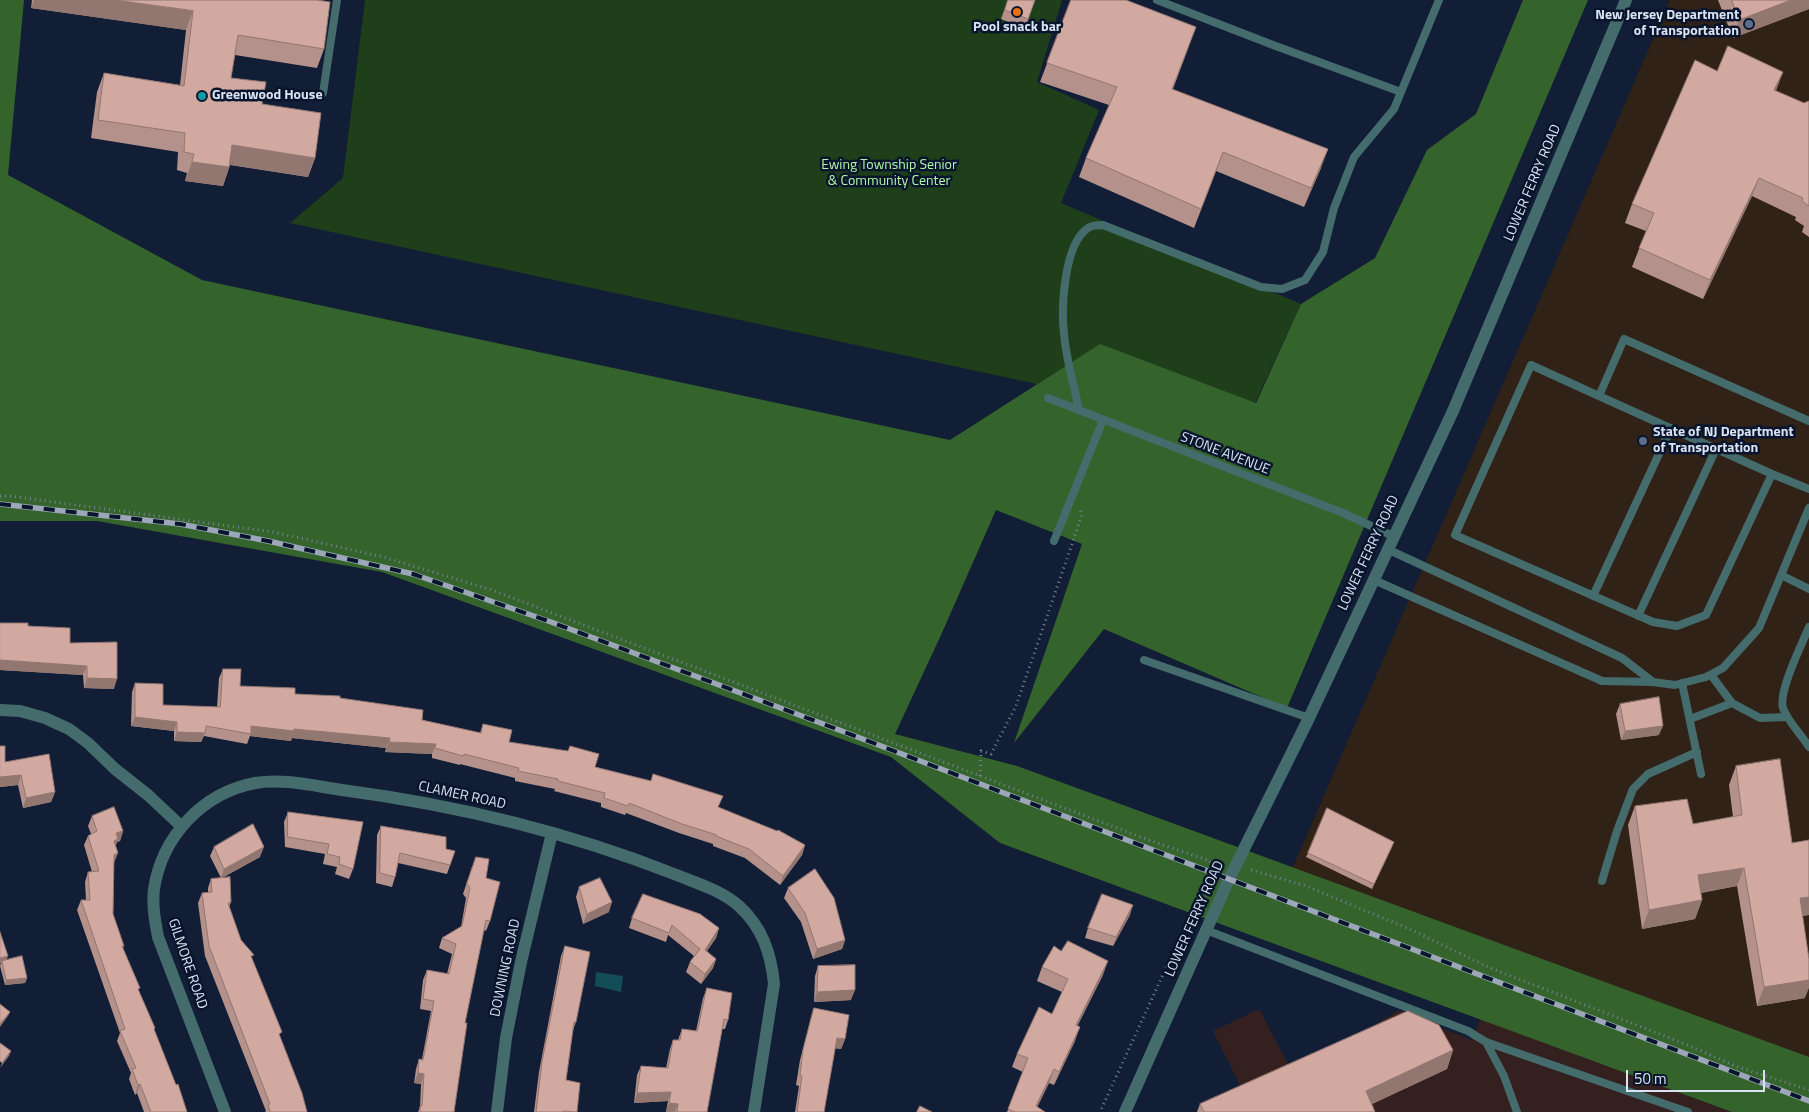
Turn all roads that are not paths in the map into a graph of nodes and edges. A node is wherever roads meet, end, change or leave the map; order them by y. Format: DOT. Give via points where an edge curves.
graph roads {
  1 [pos="337,0"];
  2 [pos="1157,0"];
  3 [pos="1438,0"];
  4 [pos="1626,0"];
  5 [pos="1401,92"];
  6 [pos="323,93"];
  7 [pos="1599,396"];
  8 [pos="1048,398"];
  9 [pos="1079,410"];
  10 [pos="1103,420"];
  11 [pos="1809,420"];
  12 [pos="1671,428"];
  13 [pos="1716,449"];
  14 [pos="1772,474"];
  15 [pos="1809,489"];
  16 [pos="1809,508"];
  17 [pos="1393,536"];
  18 [pos="1054,540"];
  19 [pos="1387,549"];
  20 [pos="1780,575"];
  21 [pos="1374,580"];
  22 [pos="1809,589"];
  23 [pos="1593,596"];
  24 [pos="1638,616"];
  25 [pos="1809,627"];
  26 [pos="1144,660"];
  27 [pos="1711,674"];
  28 [pos="1653,682"];
  29 [pos="1682,683"];
  30 [pos="1732,703"];
  31 [pos="0,710"];
  32 [pos="1787,717"];
  33 [pos="1309,718"];
  34 [pos="1690,719"];
  35 [pos="1809,747"];
  36 [pos="1697,752"];
  37 [pos="1701,774"];
  38 [pos="181,826"];
  39 [pos="552,833"];
  40 [pos="1602,881"];
  41 [pos="1206,930"];
  42 [pos="1486,1042"];
  43 [pos="226,1112"];
  44 [pos="497,1112"];
  45 [pos="754,1112"];
  46 [pos="1125,1112"];
  47 [pos="1518,1112"];
  48 [pos="1688,1112"];
  1 -- 6 [label="lane"];
  2 -- 5 [label="lane"];
  3 -- 5 [label="lane"];
  4 -- 17 [label="street, LOWER FERRY ROAD" via="1453,411"];
  5 -- 9 [label="lane" via="1394,109 1354,157 1334,208 1323,252 1305,280 1282,289 1261,287 1103,225 1090,227 1082,234 1069,260 1063,295 1064,334"];
  7 -- 11 [label="lane" via="1624,339"];
  7 -- 12 [label="lane"];
  7 -- 23 [label="lane" via="1531,365 1455,535"];
  8 -- 9 [label="lane, STONE AVENUE"];
  9 -- 10 [label="lane, STONE AVENUE"];
  10 -- 17 [label="lane, STONE AVENUE" via="1343,513"];
  10 -- 18 [label="lane"];
  12 -- 13 [label="lane"];
  12 -- 23 [label="lane"];
  13 -- 14 [label="lane"];
  13 -- 24 [label="lane"];
  14 -- 15 [label="lane"];
  14 -- 24 [label="lane" via="1706,616 1676,626"];
  16 -- 20 [label="lane"];
  17 -- 19 [label="street, LOWER FERRY ROAD"];
  19 -- 21 [label="street, LOWER FERRY ROAD"];
  19 -- 28 [label="lane" via="1622,658"];
  20 -- 22 [label="lane"];
  20 -- 27 [label="lane" via="1760,628 1723,668"];
  21 -- 28 [label="lane" via="1602,681"];
  21 -- 33 [label="street, LOWER FERRY ROAD"];
  23 -- 24 [label="lane"];
  25 -- 32 [label="lane" via="1784,688 1782,705"];
  26 -- 33 [label="lane"];
  27 -- 29 [label="lane"];
  27 -- 30 [label="lane"];
  28 -- 29 [label="lane"];
  29 -- 34 [label="lane"];
  30 -- 32 [label="lane" via="1760,718"];
  30 -- 34 [label="lane"];
  31 -- 38 [label="street" via="20,711 69,729"];
  32 -- 35 [label="lane"];
  33 -- 41 [label="street, LOWER FERRY ROAD"];
  34 -- 36 [label="lane"];
  36 -- 37 [label="lane"];
  36 -- 40 [label="lane" via="1648,774 1632,789"];
  38 -- 39 [label="street, CLAMER ROAD" via="211,800 232,790 255,783 281,782 397,797"];
  38 -- 43 [label="street, GILMORE ROAD" via="159,867 154,890 154,914 158,937"];
  39 -- 44 [label="street, DOWNING ROAD" via="506,1038"];
  39 -- 45 [label="street, CLAMER ROAD" via="646,863 718,892 752,920 772,962 774,984"];
  41 -- 42 [label="lane" via="1468,1031"];
  41 -- 46 [label="street, LOWER FERRY ROAD"];
  42 -- 47 [label="lane"];
  42 -- 48 [label="lane"];
}
